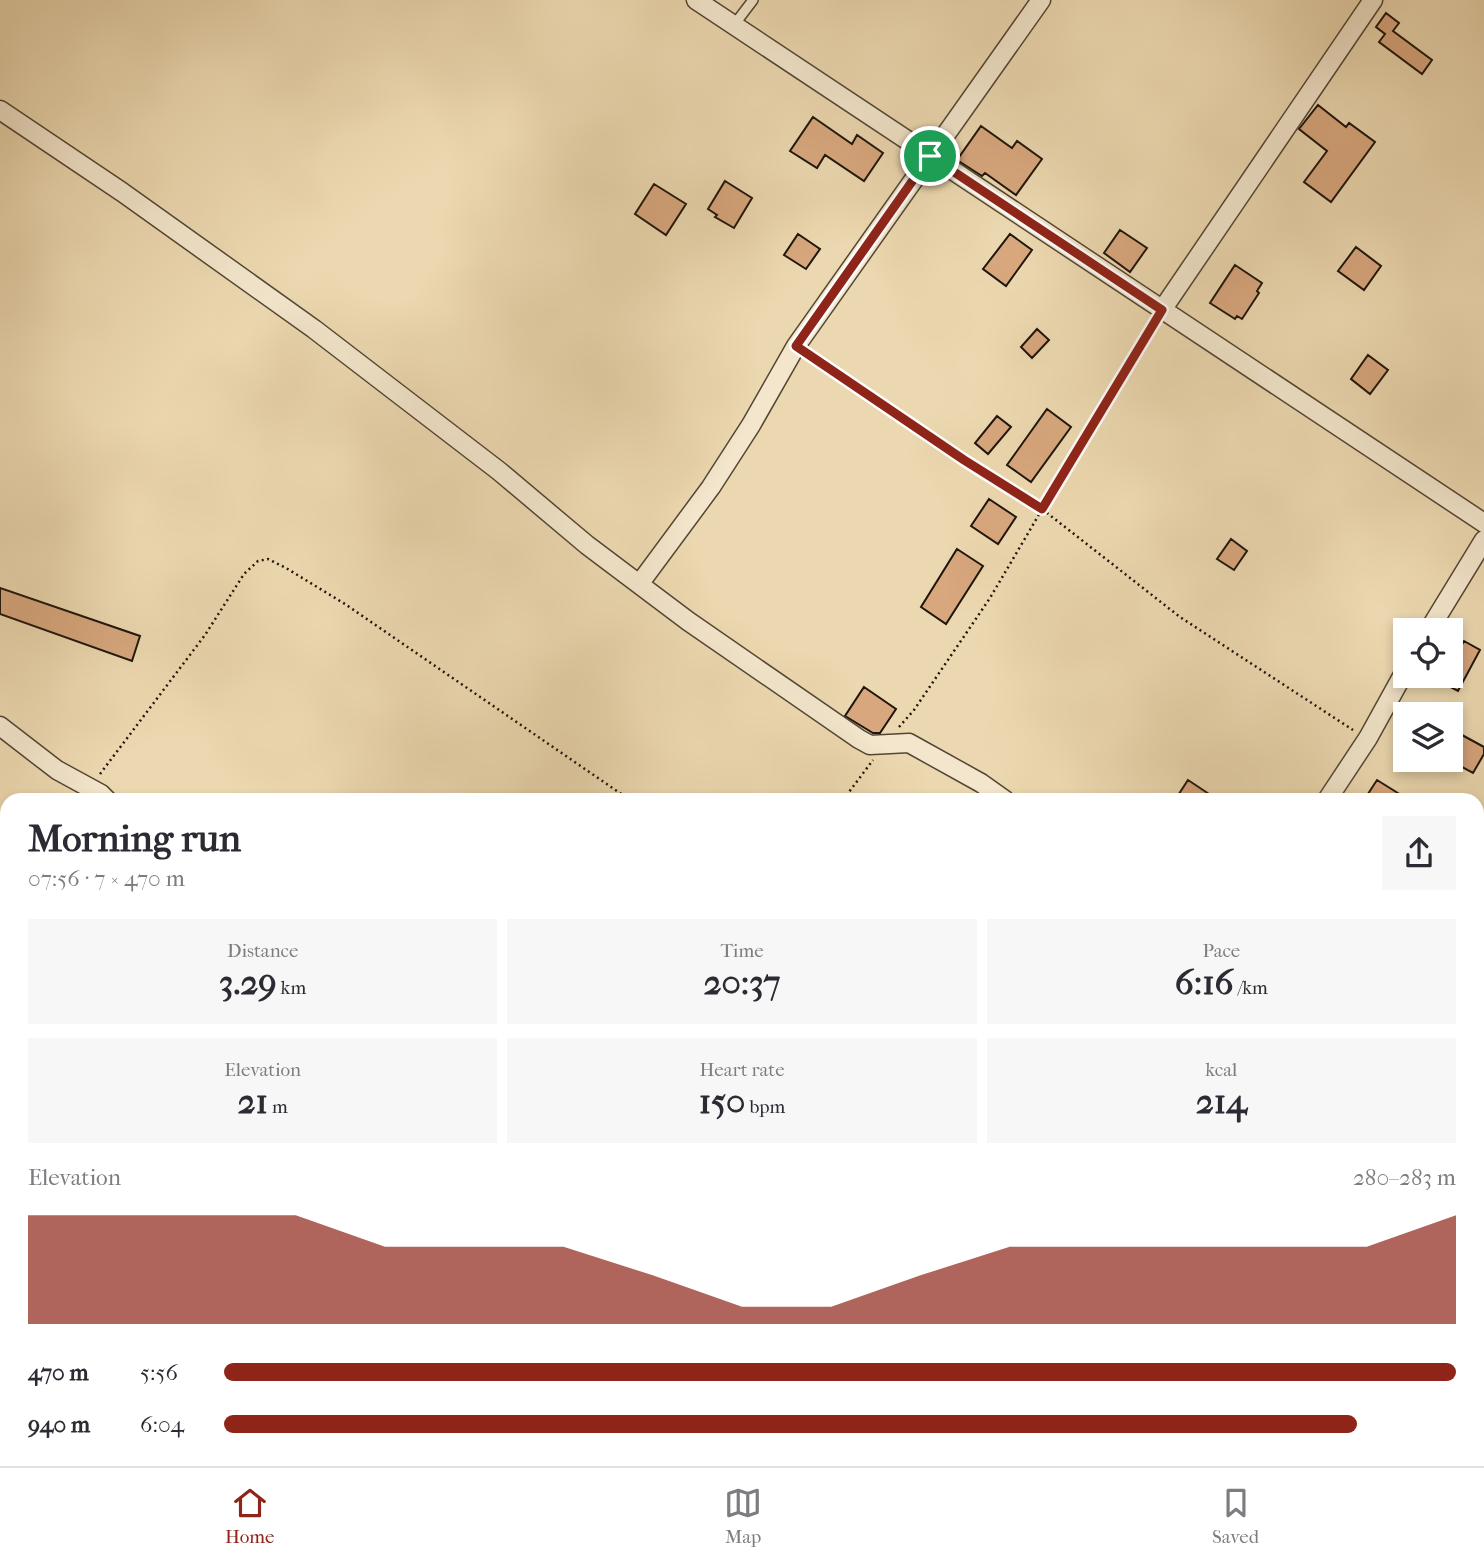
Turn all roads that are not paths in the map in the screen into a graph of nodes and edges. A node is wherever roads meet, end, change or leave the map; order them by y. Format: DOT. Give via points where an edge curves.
graph roads {
  1 [pos="696,0"];
  2 [pos="753,0"];
  3 [pos="1041,0"];
  4 [pos="1373,0"];
  5 [pos="734,25"];
  6 [pos="0,110"];
  7 [pos="930,156"];
  8 [pos="1162,310"];
  9 [pos="1484,523"];
  10 [pos="1484,540"];
  11 [pos="640,583"];
  12 [pos="1436,618"];
  13 [pos="1396,688"];
  14 [pos="0,726"];
  15 [pos="96,793"];
  16 [pos="995,793"];
  17 [pos="1332,793"];
  1 -- 5 [label="street"];
  2 -- 5 [label="lane"];
  3 -- 7 [label="street"];
  4 -- 8 [label="street"];
  5 -- 7 [label="street"];
  6 -- 11 [label="street" via="314,329"];
  7 -- 8 [label="street"];
  7 -- 11 [label="street" via="796,346 718,477"];
  8 -- 9 [label="street"];
  10 -- 12 [label="street"];
  11 -- 16 [label="street" via="859,739 870,745 909,743"];
  13 -- 17 [label="street"];
  14 -- 15 [label="street" via="57,770"];
}
